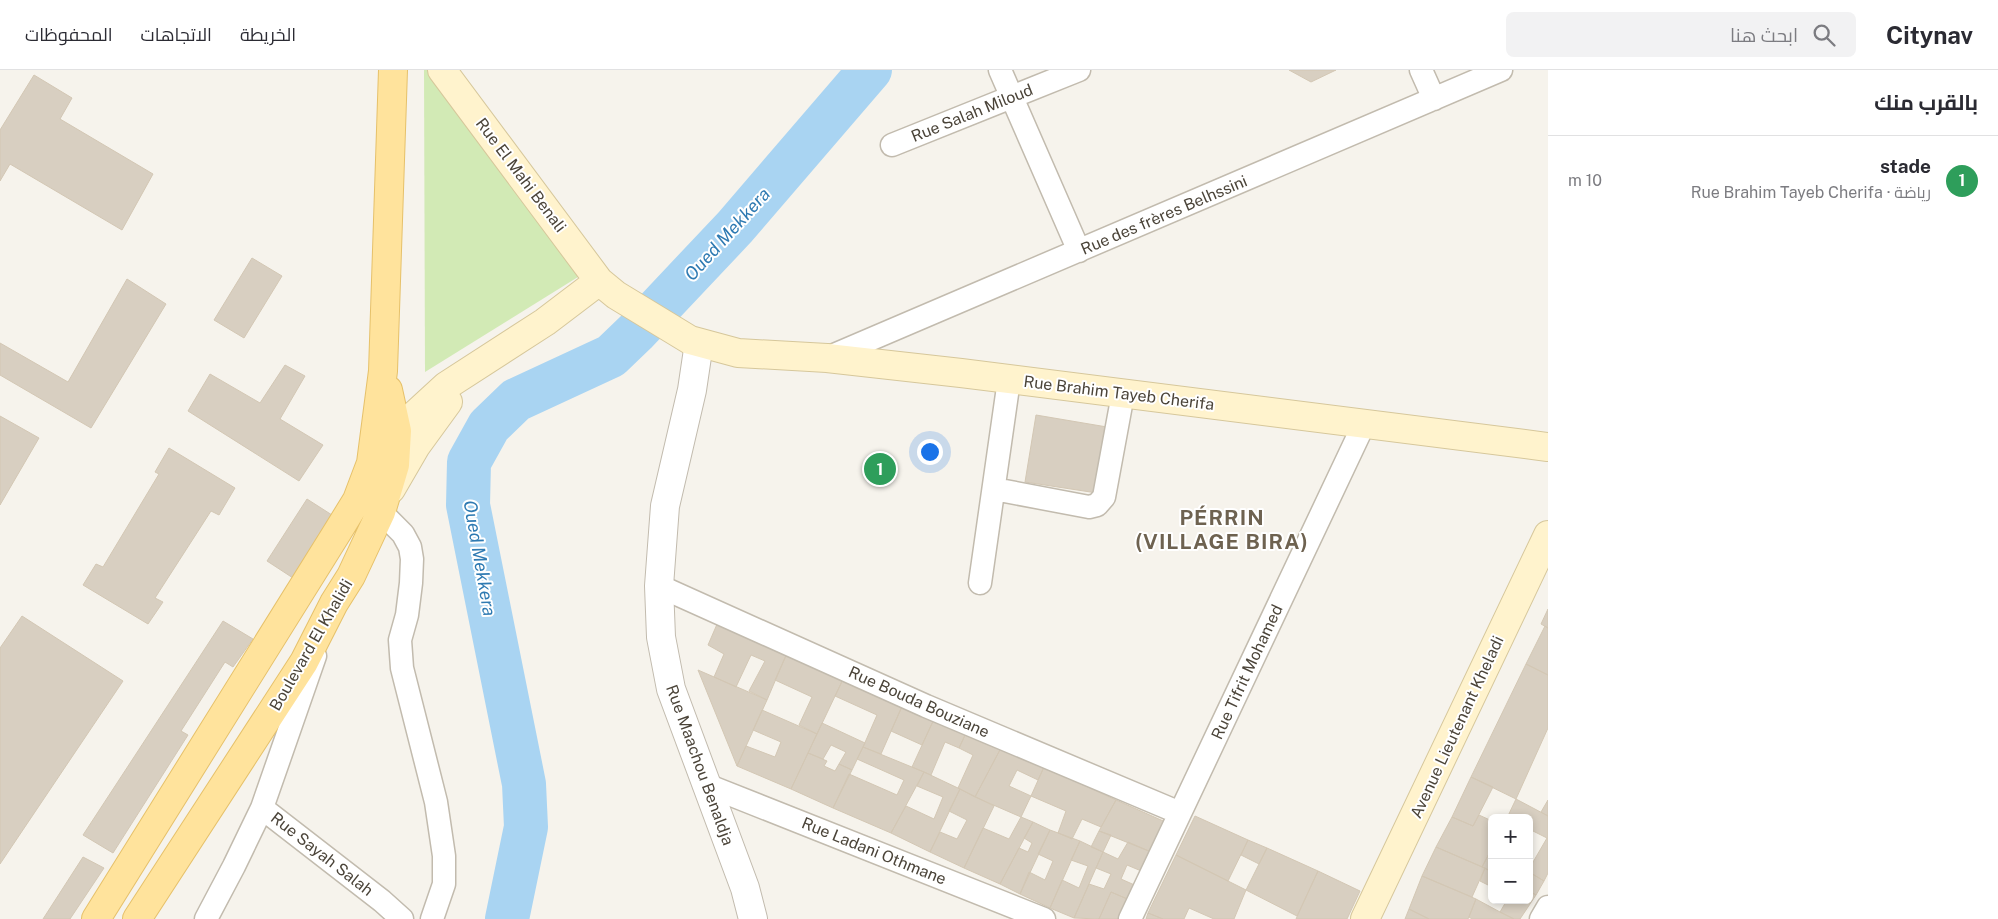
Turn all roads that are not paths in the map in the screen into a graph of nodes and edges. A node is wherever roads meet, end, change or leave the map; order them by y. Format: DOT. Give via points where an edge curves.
graph roads {
  1 [pos="393,70"];
  2 [pos="442,70"];
  3 [pos="1000,70"];
  4 [pos="1080,70"];
  5 [pos="1421,70"];
  6 [pos="1501,70"];
  7 [pos="1012,97"];
  8 [pos="1434,99"];
  9 [pos="892,145"];
  10 [pos="1079,251"];
  11 [pos="608,288"];
  12 [pos="694,341"];
  13 [pos="827,358"];
  14 [pos="467,370"];
  15 [pos="383,371"];
  16 [pos="1009,380"];
  17 [pos="1124,394"];
  18 [pos="1364,424"];
  19 [pos="397,432"];
  20 [pos="1548,448"];
  21 [pos="371,463"];
  22 [pos="994,489"];
  23 [pos="384,503"];
  24 [pos="1548,536"];
  25 [pos="980,583"];
  26 [pos="659,586"];
  27 [pos="334,604"];
  28 [pos="704,784"];
  29 [pos="262,808"];
  30 [pos="1180,813"];
  31 [pos="1548,907"];
  32 [pos="96,919"];
  33 [pos="137,919"];
  34 [pos="206,919"];
  35 [pos="402,919"];
  36 [pos="432,919"];
  37 [pos="753,919"];
  38 [pos="1044,919"];
  39 [pos="1130,919"];
  40 [pos="1365,919"];
  41 [pos="1541,919"];
  1 -- 15 [label="main road"];
  2 -- 11 [label="main road, Rue El Mahi Benali"];
  3 -- 7 [label="street"];
  4 -- 7 [label="street, Rue Salah Miloud"];
  5 -- 8 [label="street"];
  6 -- 8 [label="street, Rue des frères Belhssini"];
  7 -- 9 [label="street, Rue Salah Miloud"];
  7 -- 10 [label="street"];
  8 -- 10 [label="street, Rue des frères Belhssini"];
  10 -- 13 [label="street, Rue des frères Belhssini"];
  11 -- 12 [label="main road, Rue Brahim Tayeb Cherifa"];
  11 -- 14 [label="main road"];
  12 -- 13 [label="main road, Rue Brahim Tayeb Cherifa" via="738,353"];
  12 -- 26 [label="street, Rue Maachou Benaldja" via="692,390 665,506"];
  13 -- 16 [label="main road, Rue Brahim Tayeb Cherifa"];
  14 -- 19 [label="main road"];
  14 -- 23 [label="main road" via="458,389 416,446"];
  15 -- 19 [label="main road, Boulevard El Khalidi"];
  15 -- 21 [label="main road"];
  16 -- 17 [label="main road, Rue Brahim Tayeb Cherifa"];
  16 -- 22 [label="street"];
  17 -- 18 [label="main road, Rue Brahim Tayeb Cherifa"];
  17 -- 22 [label="street" via="1104,497 1097,505 1089,507"];
  18 -- 20 [label="main road, Rue Brahim Tayeb Cherifa"];
  18 -- 30 [label="street, Rue Tifrit Mohamed"];
  19 -- 21 [label="main road"];
  19 -- 23 [label="main road, Boulevard El Khalidi" via="395,465"];
  21 -- 32 [label="main road" via="357,500"];
  22 -- 25 [label="street"];
  23 -- 27 [label="main road, Boulevard El Khalidi" via="351,576"];
  23 -- 36 [label="street" via="411,553 407,615 400,640 402,668 436,802 444,856 444,884"];
  24 -- 40 [label="main road, Avenue Lieutenant Kheladi"];
  26 -- 28 [label="street, Rue Maachou Benaldja" via="661,637 671,690"];
  26 -- 30 [label="street, Rue Bouda Bouziane" via="926,706"];
  27 -- 29 [label="street"];
  27 -- 33 [label="main road, Boulevard El Khalidi" via="304,662"];
  28 -- 37 [label="street, Rue Maachou Benaldja" via="745,888"];
  28 -- 38 [label="street, Rue Ladani Othmane"];
  29 -- 34 [label="street"];
  29 -- 35 [label="street, Rue Sayah Salah"];
  30 -- 39 [label="street, Rue Tifrit Mohamed"];
  31 -- 41 [label="street"];
}
